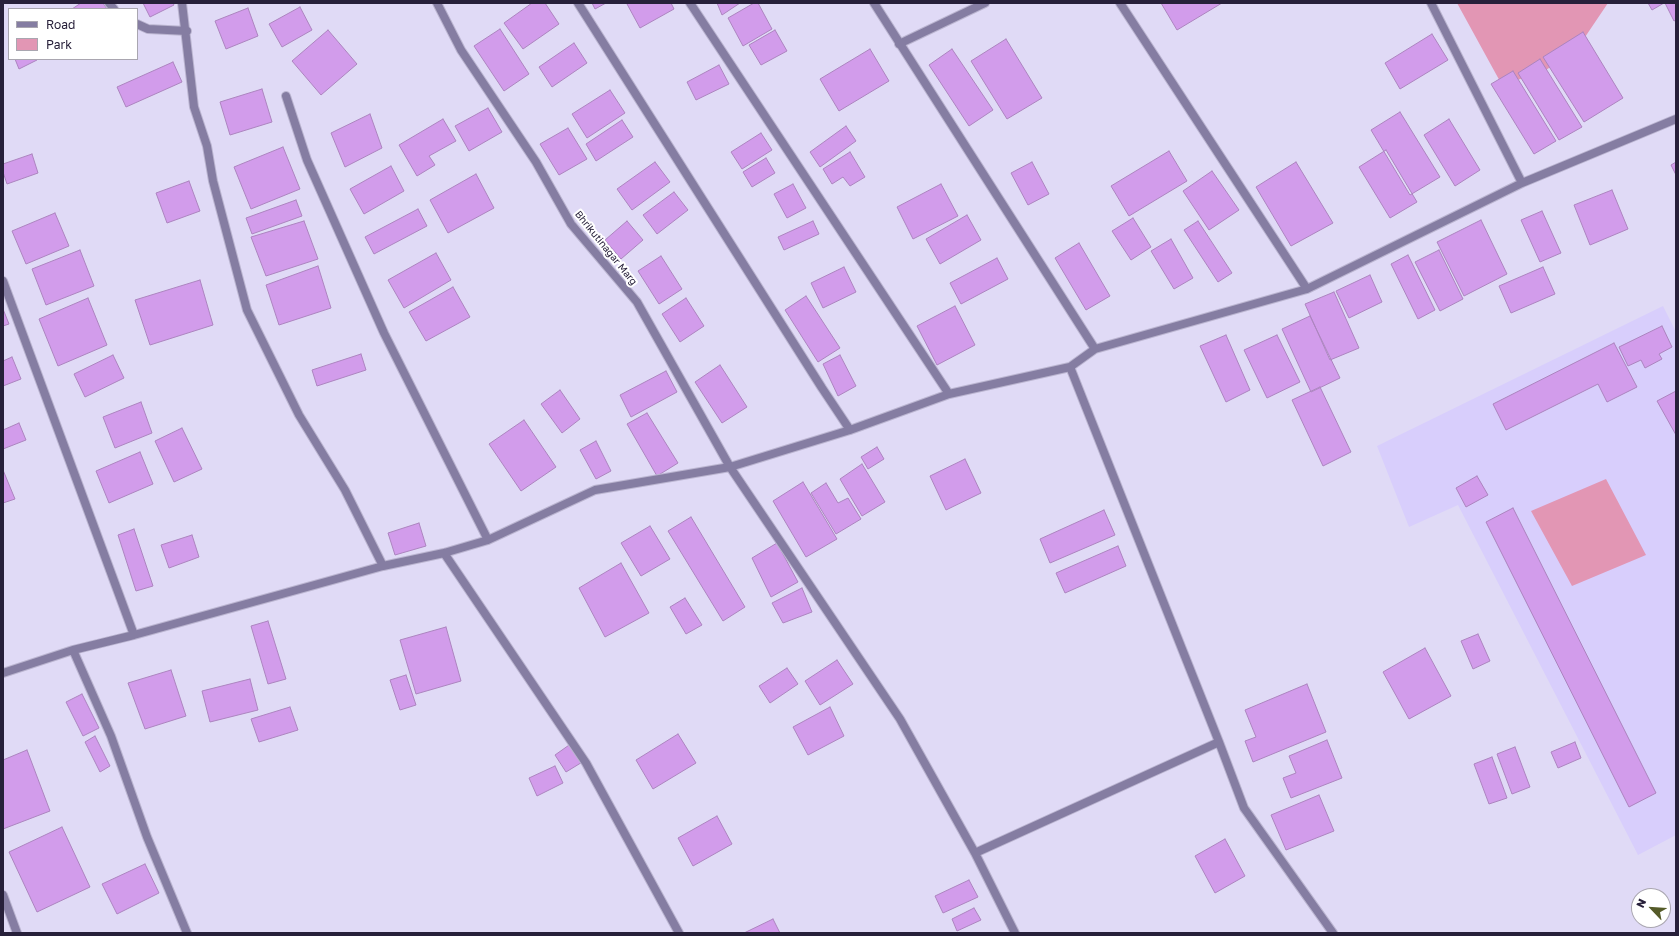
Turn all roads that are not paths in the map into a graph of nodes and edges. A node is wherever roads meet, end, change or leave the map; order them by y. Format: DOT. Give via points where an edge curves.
graph roads {
  1 [pos="182,3"];
  2 [pos="438,3"];
  3 [pos="578,3"];
  4 [pos="690,3"];
  5 [pos="874,3"];
  6 [pos="984,3"];
  7 [pos="1120,3"];
  8 [pos="1431,3"];
  9 [pos="138,24"];
  10 [pos="187,31"];
  11 [pos="899,44"];
  12 [pos="286,96"];
  13 [pos="1676,119"];
  14 [pos="1522,183"];
  15 [pos="3,281"];
  16 [pos="1307,290"];
  17 [pos="1095,349"];
  18 [pos="1070,367"];
  19 [pos="949,394"];
  20 [pos="850,430"];
  21 [pos="730,467"];
  22 [pos="488,540"];
  23 [pos="444,553"];
  24 [pos="383,566"];
  25 [pos="134,636"];
  26 [pos="73,650"];
  27 [pos="3,673"];
  28 [pos="1219,742"];
  29 [pos="975,854"];
  30 [pos="3,895"];
  31 [pos="17,933"];
  32 [pos="187,933"];
  33 [pos="678,933"];
  34 [pos="1015,933"];
  35 [pos="1333,933"];
  1 -- 10 [label="street"];
  2 -- 21 [label="street, Bhrikutinagar Marg" via="461,50 536,162 571,224 637,302"];
  3 -- 20 [label="street"];
  4 -- 19 [label="street"];
  5 -- 11 [label="street"];
  6 -- 11 [label="street"];
  7 -- 16 [label="street"];
  8 -- 14 [label="street"];
  9 -- 10 [label="street" via="148,29"];
  10 -- 24 [label="street" via="194,106 207,146 213,181 247,310 299,415 345,490"];
  11 -- 17 [label="street"];
  12 -- 22 [label="street" via="307,160 384,333"];
  13 -- 14 [label="street"];
  14 -- 16 [label="street"];
  15 -- 25 [label="street"];
  16 -- 17 [label="street"];
  17 -- 18 [label="street"];
  18 -- 19 [label="street"];
  18 -- 28 [label="street"];
  19 -- 20 [label="street"];
  20 -- 21 [label="street"];
  21 -- 22 [label="street" via="595,490"];
  21 -- 29 [label="street, Bhrikutinagar Marg" via="900,719"];
  22 -- 23 [label="street"];
  23 -- 24 [label="street"];
  23 -- 33 [label="street" via="586,763"];
  24 -- 25 [label="street"];
  25 -- 26 [label="street"];
  26 -- 27 [label="street"];
  26 -- 32 [label="street" via="110,736 147,837"];
  28 -- 29 [label="street"];
  28 -- 35 [label="street" via="1244,808"];
  29 -- 34 [label="street, Bhrikutinagar Marg"];
  30 -- 31 [label="street"];
}
